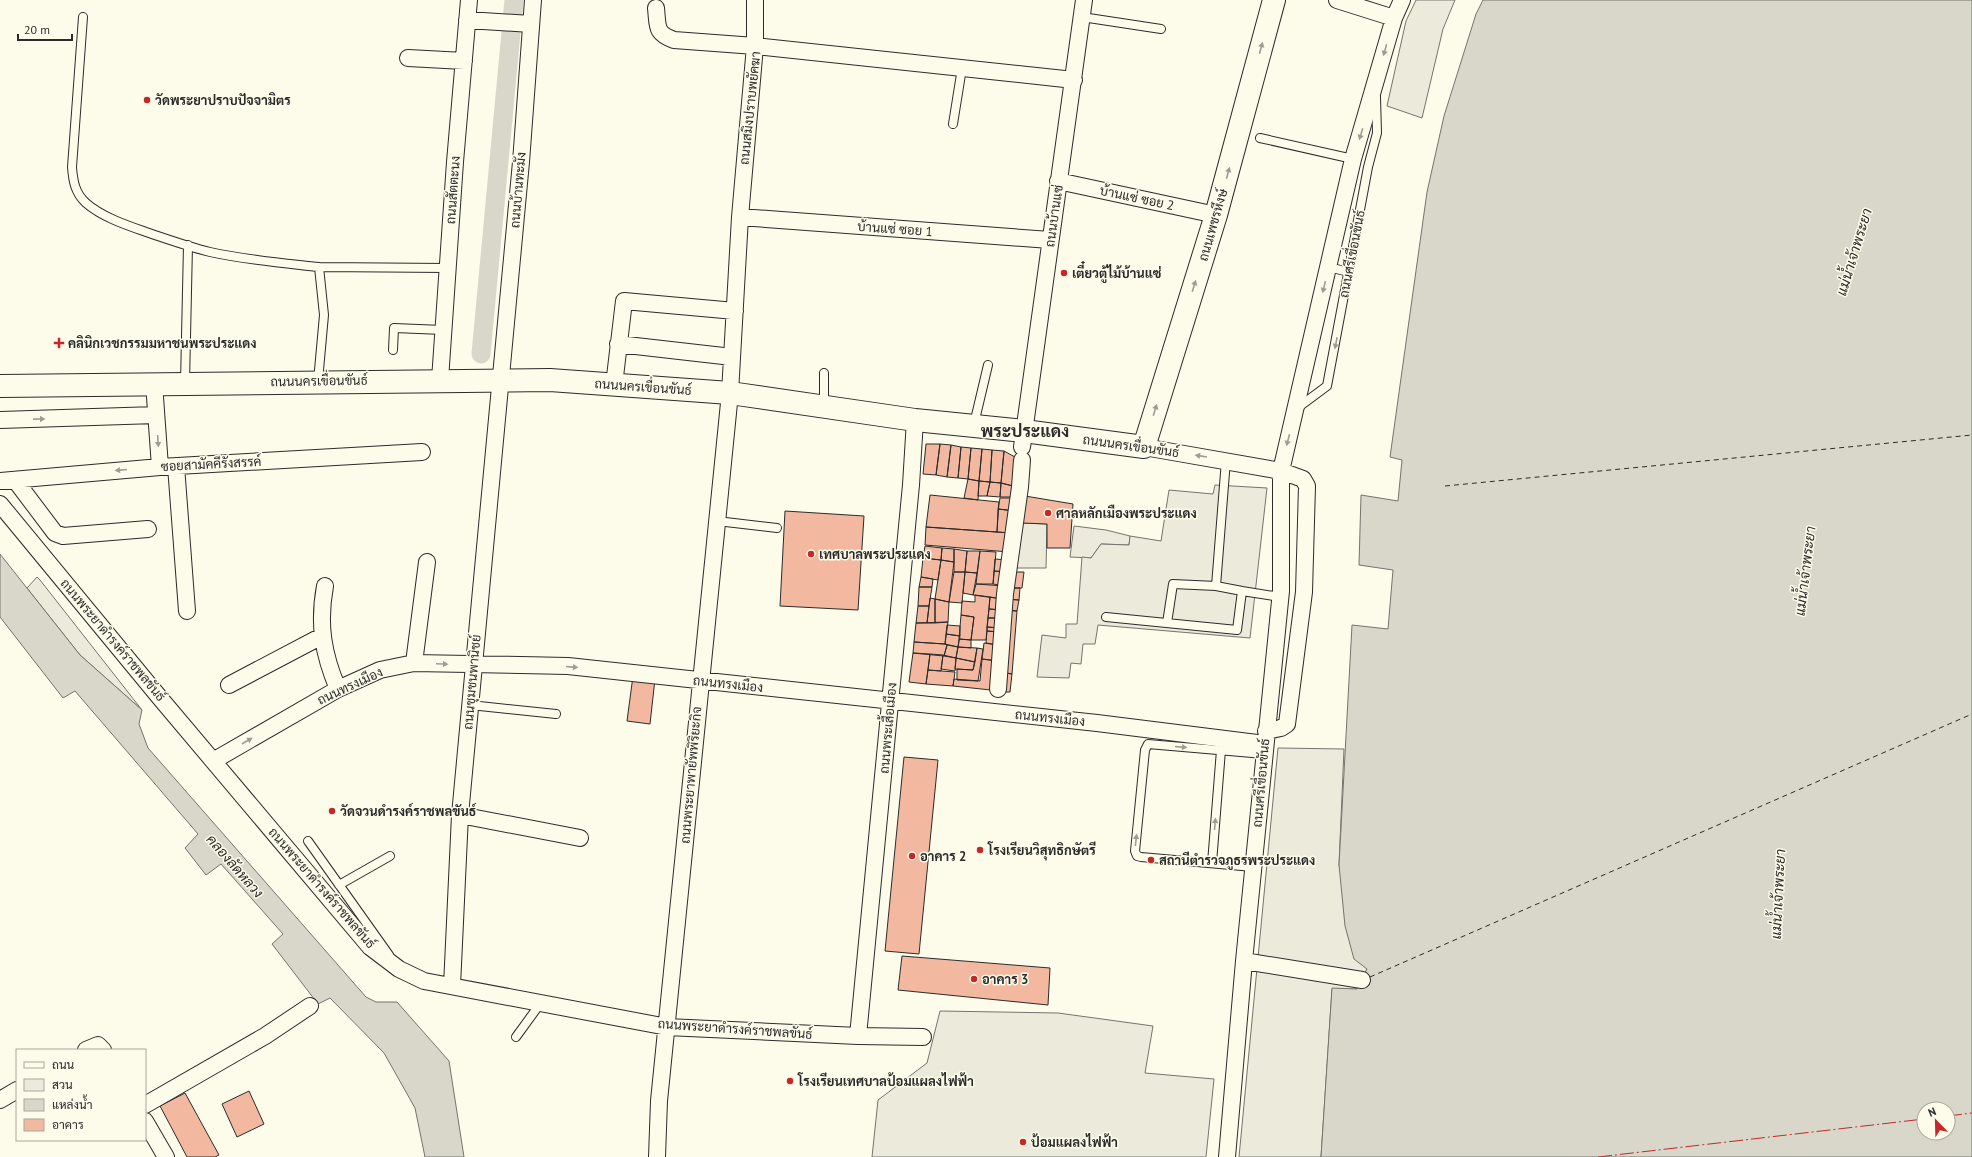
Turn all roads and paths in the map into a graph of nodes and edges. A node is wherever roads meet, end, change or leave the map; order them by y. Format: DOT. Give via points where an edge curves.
graph roads {
  1 [pos="469,0"];
  2 [pos="533,0"];
  3 [pos="755,0"];
  4 [pos="1084,0"];
  5 [pos="1274,0"];
  6 [pos="1337,0"];
  7 [pos="1402,0"];
  8 [pos="656,8"];
  9 [pos="83,17"];
  10 [pos="1082,17"];
  11 [pos="1394,18"];
  12 [pos="467,20"];
  13 [pos="527,24"];
  14 [pos="1161,29"];
  15 [pos="755,46"];
  16 [pos="408,58"];
  17 [pos="464,61"];
  18 [pos="962,68"];
  19 [pos="1074,80"];
  20 [pos="1376,83"];
  21 [pos="953,124"];
  22 [pos="1260,138"];
  23 [pos="1353,159"];
  24 [pos="1058,181"];
  25 [pos="1216,215"];
  26 [pos="740,217"];
  27 [pos="1050,240"];
  28 [pos="188,245"];
  29 [pos="319,267"];
  30 [pos="447,268"];
  31 [pos="1328,268"];
  32 [pos="1349,272"];
  33 [pos="735,311"];
  34 [pos="443,330"];
  35 [pos="618,344"];
  36 [pos="393,350"];
  37 [pos="732,357"];
  38 [pos="988,365"];
  39 [pos="824,373"];
  40 [pos="501,379"];
  41 [pos="440,380"];
  42 [pos="318,381"];
  43 [pos="154,383"];
  44 [pos="185,383"];
  45 [pos="614,385"];
  46 [pos="0,386"];
  47 [pos="730,393"];
  48 [pos="824,407"];
  49 [pos="1296,410"];
  50 [pos="156,415"];
  51 [pos="0,420"];
  52 [pos="915,420"];
  53 [pos="973,427"];
  54 [pos="1023,446"];
  55 [pos="1144,447"];
  56 [pos="422,452"];
  57 [pos="1226,460"];
  58 [pos="176,466"];
  59 [pos="160,467"];
  60 [pos="1281,471"];
  61 [pos="8,480"];
  62 [pos="0,504"];
  63 [pos="716,521"];
  64 [pos="777,528"];
  65 [pos="148,529"];
  66 [pos="427,562"];
  67 [pos="325,586"];
  68 [pos="1216,586"];
  69 [pos="1242,591"];
  70 [pos="1280,597"];
  71 [pos="187,610"];
  72 [pos="1106,618"];
  73 [pos="1167,623"];
  74 [pos="322,636"];
  75 [pos="414,663"];
  76 [pos="474,665"];
  77 [pos="700,681"];
  78 [pos="229,685"];
  79 [pos="338,689"];
  80 [pos="998,689"];
  81 [pos="890,701"];
  82 [pos="470,705"];
  83 [pos="556,714"];
  84 [pos="1265,743"];
  85 [pos="1221,750"];
  86 [pos="213,760"];
  87 [pos="460,815"];
  88 [pos="580,838"];
  89 [pos="308,841"];
  90 [pos="390,856"];
  91 [pos="1212,863"];
  92 [pos="1253,867"];
  93 [pos="339,885"];
  94 [pos="1244,962"];
  95 [pos="399,969"];
  96 [pos="1362,980"];
  97 [pos="452,986"];
  98 [pos="540,1004"];
  99 [pos="310,1006"];
  100 [pos="667,1027"];
  101 [pos="858,1036"];
  102 [pos="516,1037"];
  103 [pos="923,1037"];
  104 [pos="88,1049"];
  105 [pos="102,1049"];
  106 [pos="16,1091"];
  107 [pos="0,1100"];
  108 [pos="146,1104"];
  109 [pos="146,1122"];
  110 [pos="166,1157"];
  111 [pos="657,1157"];
  112 [pos="1228,1157"];
  1 -- 12 [label="street, ถนนสัตตะนง"];
  2 -- 13 [label="street, ถนนบ้านทะมัง"];
  3 -- 15 [label="street"];
  4 -- 10 [label="street, ถนนบ้านแซ่"];
  25 -- 5 [label="main road, ถนนเพชรหึงษ์, one-way"];
  6 -- 11 [label="street"];
  7 -- 11 [label="street, ถนนศรีเขื่อนขันธ์"];
  8 -- 15 [label="street" via="658,28 662,36 674,40"];
  9 -- 28 [label="lane" via="72,167 73,184 86,203 111,218"];
  10 -- 14 [label="lane"];
  10 -- 19 [label="street, ถนนบ้านแซ่"];
  11 -- 20 [label="street, ถนนศรีเขื่อนขันธ์, one-way"];
  12 -- 13 [label="street"];
  12 -- 17 [label="street, ถนนสัตตะนง"];
  13 -- 40 [label="street, ถนนบ้านทะมัง"];
  15 -- 18 [label="street, ถนนสมิงปราบพยัคฆา"];
  15 -- 26 [label="street, ถนนสมิงปราบพยัคฆา"];
  16 -- 17 [label="street"];
  17 -- 30 [label="street, ถนนสัตตะนง"];
  18 -- 19 [label="street, ถนนสมิงปราบพยัคฆา"];
  18 -- 21 [label="lane"];
  19 -- 24 [label="street, ถนนบ้านแซ่"];
  20 -- 23 [label="street, ถนนศรีเขื่อนขันธ์, one-way"];
  20 -- 32 [label="lane, ถนนศรีเขื่อนขันธ์" via="1377,133 1368,167"];
  22 -- 23 [label="lane"];
  23 -- 31 [label="street, ถนนศรีเขื่อนขันธ์"];
  24 -- 25 [label="street, บ้านแซ่ ซอย 2"];
  24 -- 27 [label="street, ถนนบ้านแซ่"];
  55 -- 25 [label="main road, ถนนเพชรหึงษ์, one-way"];
  26 -- 27 [label="street, บ้านแซ่ ซอย 1"];
  26 -- 33 [label="street, ถนนสมิงปราบพยัคฆา"];
  27 -- 54 [label="street, ถนนบ้านแซ่"];
  28 -- 29 [label="lane" via="210,252"];
  28 -- 44 [label="lane"];
  29 -- 30 [label="lane"];
  29 -- 42 [label="lane" via="324,315"];
  30 -- 34 [label="street, ถนนสัตตะนง"];
  31 -- 32 [label="lane"];
  31 -- 49 [label="street, ถนนศรีเขื่อนขันธ์, one-way"];
  32 -- 49 [label="lane, ถนนศรีเขื่อนขันธ์, one-way" via="1328,386"];
  33 -- 35 [label="street" via="624,301"];
  33 -- 37 [label="street, ถนนสมิงปราบพยัคฆา"];
  34 -- 36 [label="lane" via="394,328"];
  34 -- 41 [label="street, ถนนสัตตะนง"];
  35 -- 37 [label="street"];
  35 -- 45 [label="street"];
  37 -- 47 [label="street, ถนนสมิงปราบพยัคฆา"];
  38 -- 53 [label="lane"];
  39 -- 48 [label="lane"];
  40 -- 41 [label="main road, ถนนนครเขื่อนขันธ์"];
  40 -- 45 [label="main road, ถนนนครเขื่อนขันธ์"];
  40 -- 76 [label="street, ถนนชุมชนพานิชย์"];
  41 -- 42 [label="main road, ถนนนครเขื่อนขันธ์"];
  42 -- 44 [label="main road, ถนนนครเขื่อนขันธ์"];
  43 -- 44 [label="main road, ถนนนครเขื่อนขันธ์"];
  43 -- 46 [label="main road, ถนนนครเขื่อนขันธ์"];
  43 -- 50 [label="street"];
  45 -- 47 [label="main road, ถนนนครเขื่อนขันธ์"];
  47 -- 48 [label="main road, ถนนนครเขื่อนขันธ์"];
  47 -- 63 [label="street, ถนนพระยาพายัพพิริยะกิจ"];
  48 -- 52 [label="main road, ถนนนครเขื่อนขันธ์"];
  49 -- 60 [label="street, ถนนศรีเขื่อนขันธ์, one-way"];
  51 -- 50 [label="street, one-way"];
  50 -- 59 [label="street, one-way"];
  52 -- 53 [label="main road, ถนนนครเขื่อนขันธ์"];
  52 -- 81 [label="street, ถนนพระเสื้อเมือง"];
  53 -- 54 [label="main road, ถนนนครเขื่อนขันธ์"];
  54 -- 55 [label="main road, ถนนนครเขื่อนขันธ์"];
  54 -- 80 [label="street, ถนนบ้านแซ่"];
  57 -- 55 [label="street, ถนนนครเขื่อนขันธ์, one-way"];
  56 -- 58 [label="street, ซอยสามัคคีรังสรรค์"];
  57 -- 60 [label="street, ถนนนครเขื่อนขันธ์"];
  57 -- 68 [label="lane"];
  58 -- 59 [label="street, ซอยสามัคคีรังสรรค์"];
  58 -- 71 [label="street"];
  59 -- 61 [label="street, ซอยสามัคคีรังสรรค์, one-way"];
  60 -- 70 [label="street, ถนนศรีเขื่อนขันธ์"];
  60 -- 84 [label="street, ถนนนครเขื่อนขันธ์" via="1303,478 1307,486 1304,592 1286,724"];
  61 -- 65 [label="street" via="54,533 63,536"];
  62 -- 86 [label="street, ถนนพระยาดำรงค์ราชพลขันธ์"];
  63 -- 64 [label="lane"];
  63 -- 77 [label="street, ถนนพระยาพายัพพิริยะกิจ"];
  66 -- 75 [label="street"];
  67 -- 74 [label="street"];
  68 -- 69 [label="lane"];
  68 -- 73 [label="lane" via="1173,584"];
  69 -- 70 [label="lane"];
  69 -- 73 [label="lane" via="1237,630"];
  70 -- 84 [label="street, ถนนศรีเขื่อนขันธ์"];
  72 -- 73 [label="lane"];
  74 -- 78 [label="street"];
  74 -- 79 [label="street"];
  75 -- 76 [label="street, ถนนทรงเมือง, one-way"];
  75 -- 79 [label="street, ถนนทรงเมือง" via="380,670"];
  76 -- 77 [label="street, ถนนทรงเมือง, one-way" via="568,666"];
  76 -- 82 [label="street, ถนนชุมชนพานิชย์"];
  77 -- 81 [label="street, ถนนทรงเมือง"];
  77 -- 100 [label="street, ถนนพระยาพายัพพิริยะกิจ"];
  86 -- 79 [label="street, ถนนทรงเมือง, one-way"];
  81 -- 84 [label="street, ถนนทรงเมือง"];
  81 -- 101 [label="street, ถนนพระเสื้อเมือง"];
  82 -- 83 [label="lane"];
  82 -- 87 [label="street, ถนนชุมชนพานิชย์"];
  84 -- 85 [label="lane"];
  84 -- 92 [label="street, ถนนศรีเขื่อนขันธ์"];
  91 -- 85 [label="lane, one-way"];
  91 -- 85 [label="lane, one-way" via="1141,857 1137,856 1135,851 1146,746 1154,744"];
  86 -- 95 [label="street, ถนนพระยาดำรงค์ราชพลขันธ์" via="370,947"];
  87 -- 88 [label="street"];
  87 -- 97 [label="street, ถนนชุมชนพานิชย์"];
  89 -- 93 [label="lane"];
  90 -- 93 [label="lane"];
  91 -- 92 [label="lane"];
  92 -- 94 [label="street, ถนนศรีเขื่อนขันธ์"];
  93 -- 95 [label="lane"];
  94 -- 96 [label="street"];
  94 -- 112 [label="street, ถนนศรีเขื่อนขันธ์"];
  95 -- 97 [label="street, ถนนพระยาดำรงค์ราชพลขันธ์" via="424,982"];
  97 -- 98 [label="street, ถนนพระยาดำรงค์ราชพลขันธ์"];
  98 -- 100 [label="street, ถนนพระยาดำรงค์ราชพลขันธ์"];
  98 -- 102 [label="lane"];
  99 -- 108 [label="street" via="265,1036"];
  100 -- 101 [label="street, ถนนพระยาดำรงค์ราชพลขันธ์"];
  100 -- 111 [label="street, ถนนพระยาพายัพพิริยะกิจ" via="659,1101"];
  101 -- 103 [label="street, ถนนพระยาดำรงค์ราชพลขันธ์"];
  104 -- 105 [label="street" via="98,1045"];
  106 -- 107 [label="street"];
  109 -- 110 [label="street"];
}
